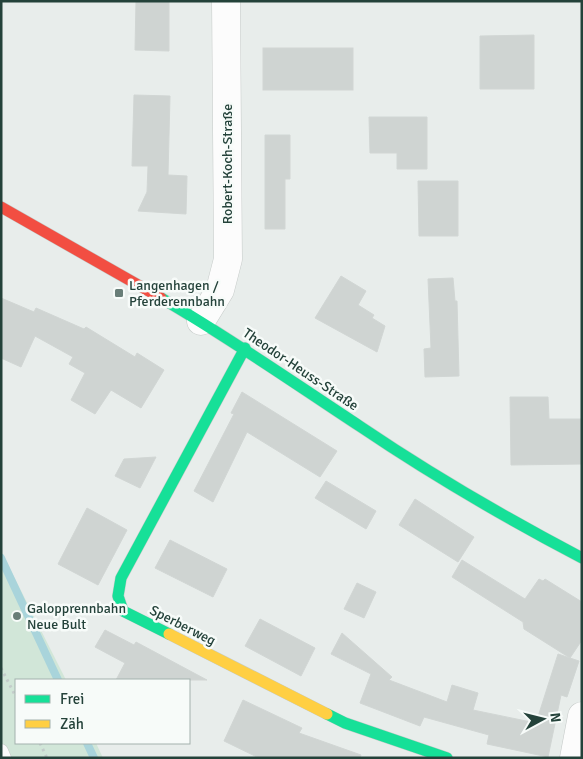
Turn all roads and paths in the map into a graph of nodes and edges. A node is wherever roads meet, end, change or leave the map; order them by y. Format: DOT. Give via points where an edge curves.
graph roads {
  1 [pos="226,1"];
  2 [pos="1,207"];
  3 [pos="201,321"];
  4 [pos="245,348"];
  5 [pos="582,558"];
  6 [pos="1,668"];
  7 [pos="15,695"];
  8 [pos="582,716"];
  9 [pos="40,744"];
  10 [pos="1,751"];
  11 [pos="4,758"];
  12 [pos="47,758"];
  13 [pos="447,758"];
  14 [pos="574,758"];
  1 -- 3 [label="street, Robert-Koch-Straße" via="228,259 220,290"];
  2 -- 3 [label="street, Theodor-Heuss-Straße"];
  3 -- 4 [label="street, Theodor-Heuss-Straße"];
  4 -- 5 [label="street, Theodor-Heuss-Straße" via="379,439 512,521"];
  4 -- 13 [label="street, Sperberweg" via="121,578 118,596 122,611 345,723"];
  6 -- 7 [label="path"];
  8 -- 14 [label="street"];
  9 -- 12 [label="path"];
  10 -- 11 [label="lane"];
}
